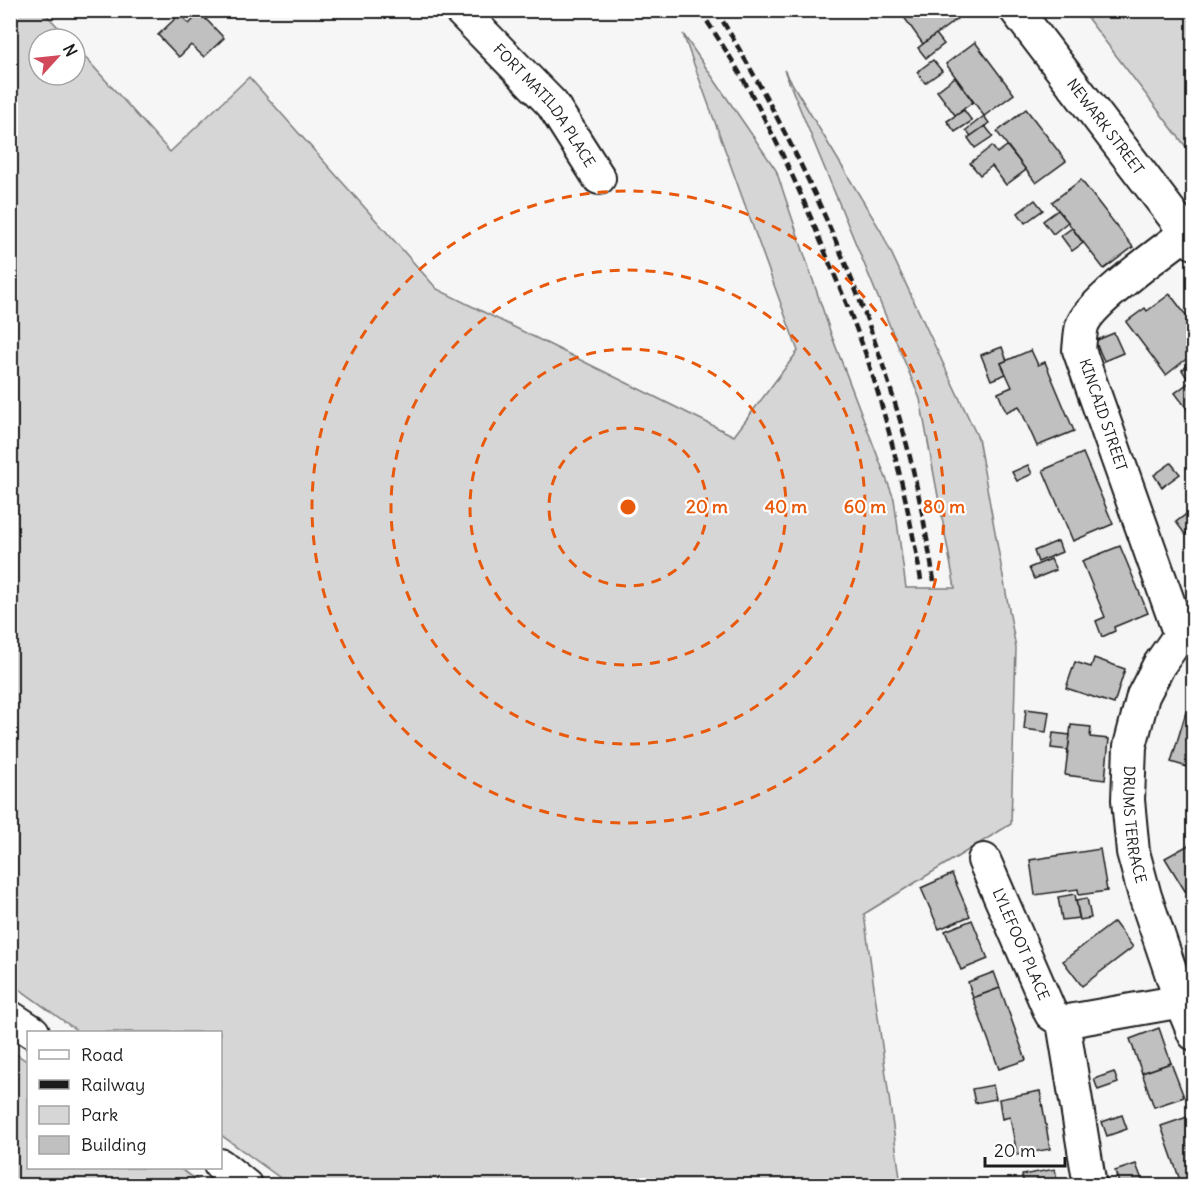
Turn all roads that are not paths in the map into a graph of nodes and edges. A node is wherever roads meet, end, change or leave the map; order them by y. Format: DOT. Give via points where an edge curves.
graph roads {
  1 [pos="460,10"];
  2 [pos="1016,10"];
  3 [pos="599,178"];
  4 [pos="1190,238"];
  5 [pos="1187,630"];
  6 [pos="984,860"];
  7 [pos="1187,1000"];
  8 [pos="10,1017"];
  9 [pos="1063,1022"];
  10 [pos="31,1031"];
  11 [pos="1194,1034"];
  12 [pos="222,1167"];
  13 [pos="246,1185"];
  14 [pos="1090,1185"];
  1 -- 3 [label="street, FORT MATILDA PLACE" via="552,104"];
  2 -- 4 [label="street, NEWARK STREET"];
  4 -- 5 [label="street, KINCAID STREET" via="1107,295 1083,325 1079,350"];
  5 -- 7 [label="street, DRUMS TERRACE" via="1160,665 1143,696 1130,746 1128,800 1133,852 1145,896"];
  6 -- 9 [label="street, LYLEFOOT PLACE" via="1052,1014"];
  7 -- 9 [label="street"];
  7 -- 11 [label="street, DRUMS TERRACE"];
  8 -- 10 [label="street"];
  9 -- 14 [label="street"];
  12 -- 13 [label="street"];
}
